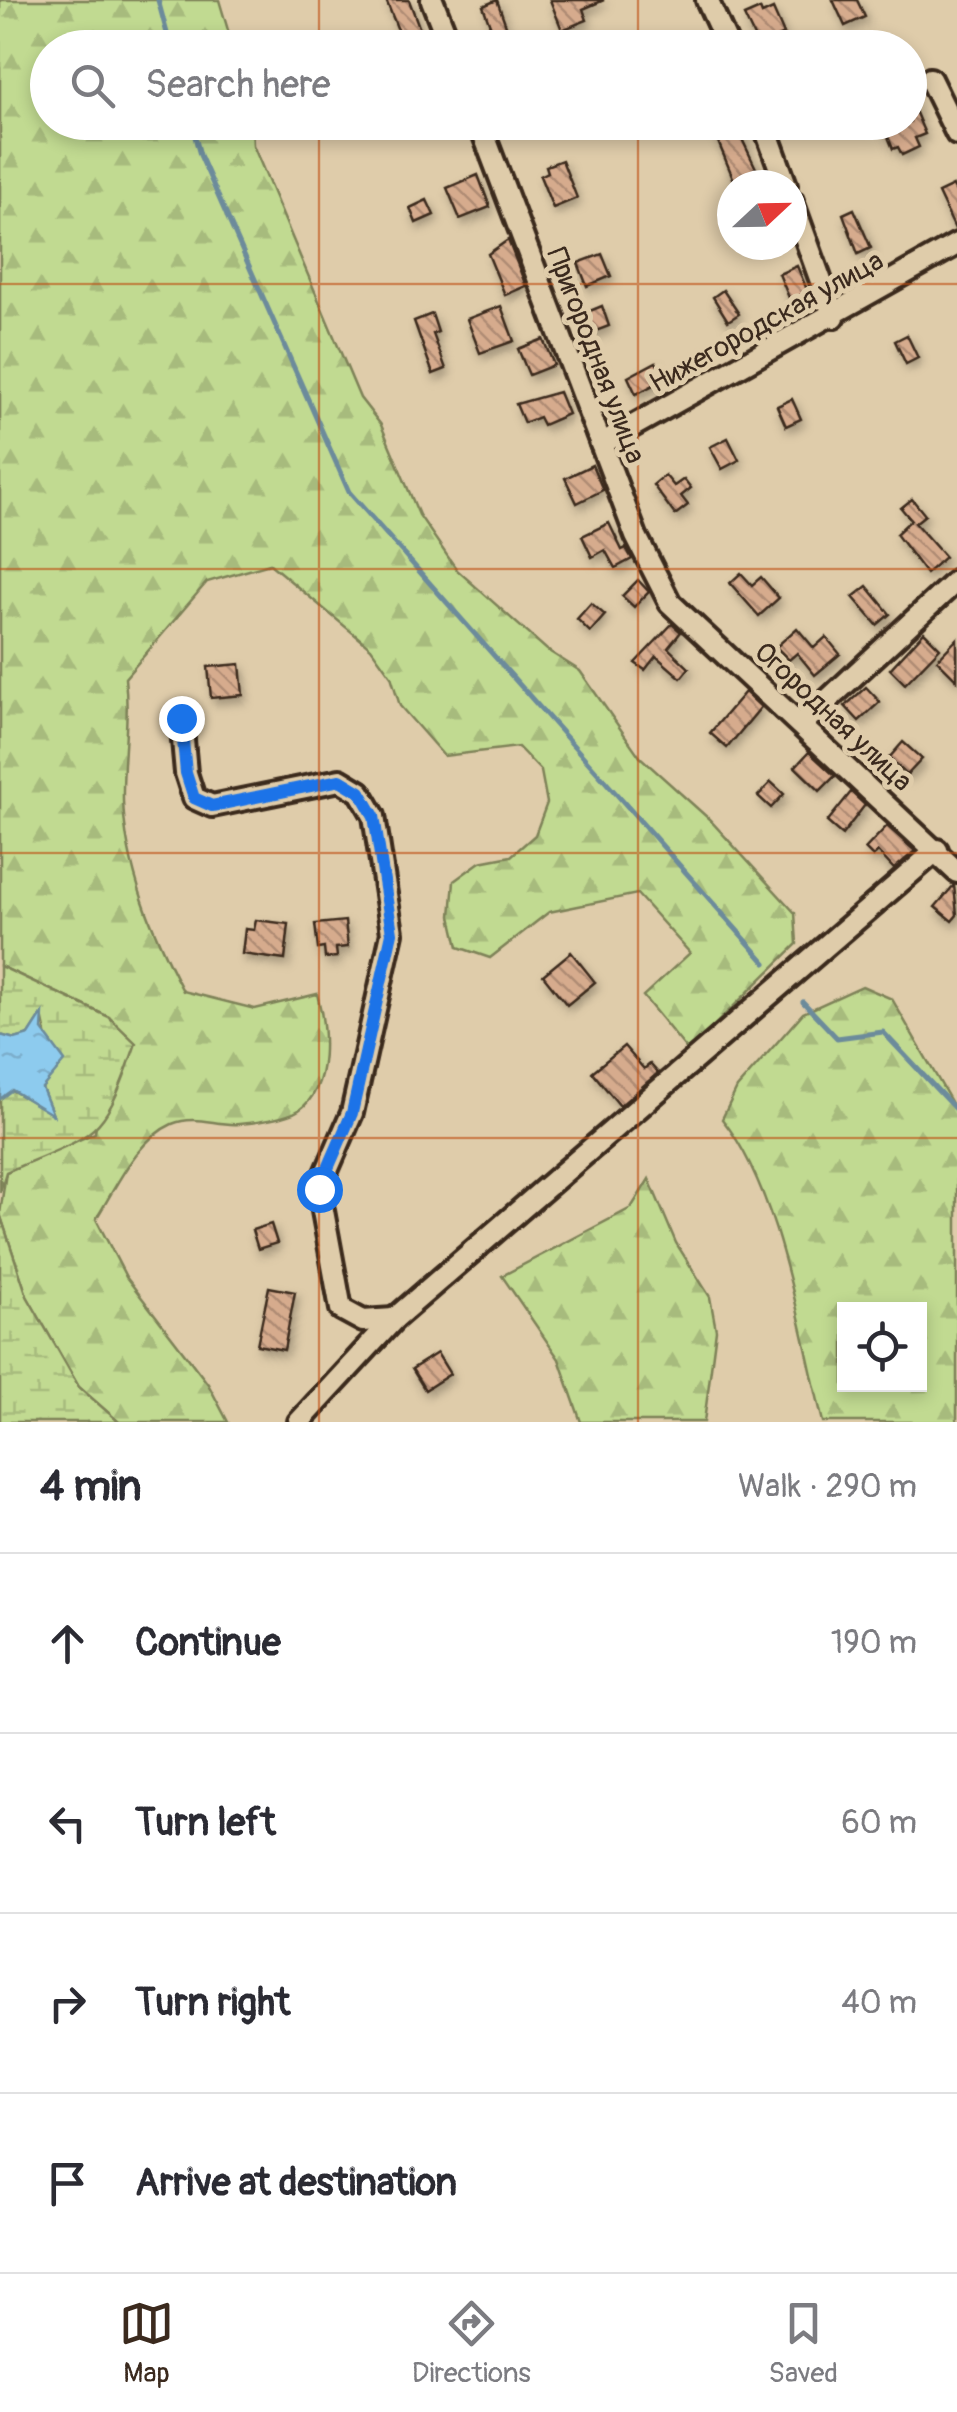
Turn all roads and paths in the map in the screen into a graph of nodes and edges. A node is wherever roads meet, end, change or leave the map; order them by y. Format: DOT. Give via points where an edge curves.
graph roads {
  1 [pos="432,0"];
  2 [pos="707,0"];
  3 [pos="443,30"];
  4 [pos="721,30"];
  5 [pos="930,79"];
  6 [pos="957,134"];
  7 [pos="486,140"];
  8 [pos="770,140"];
  9 [pos="781,170"];
  10 [pos="807,242"];
  11 [pos="957,244"];
  12 [pos="834,317"];
  13 [pos="602,444"];
  14 [pos="957,580"];
  15 [pos="670,603"];
  16 [pos="181,718"];
  17 [pos="802,723"];
  18 [pos="937,850"];
  19 [pos="957,872"];
  20 [pos="394,1319"];
  21 [pos="299,1422"];
  1 -- 3 [label="street"];
  2 -- 4 [label="street"];
  5 -- 6 [label="street"];
  7 -- 13 [label="street, Пригородная улица"];
  8 -- 9 [label="street"];
  10 -- 12 [label="street"];
  11 -- 12 [label="street, Нижегородская улица"];
  12 -- 13 [label="street, Нижегородская улица"];
  13 -- 15 [label="street, Пригородная улица"];
  14 -- 17 [label="street"];
  15 -- 17 [label="street, Огородная улица"];
  16 -- 20 [label="street" via="194,798 212,806 340,780 360,792 374,816 392,933 352,1113 319,1189 340,1309 362,1321"];
  17 -- 18 [label="street, Огородная улица"];
  18 -- 19 [label="street, Огородная улица"];
  18 -- 20 [label="street"];
  20 -- 21 [label="street"];
}
